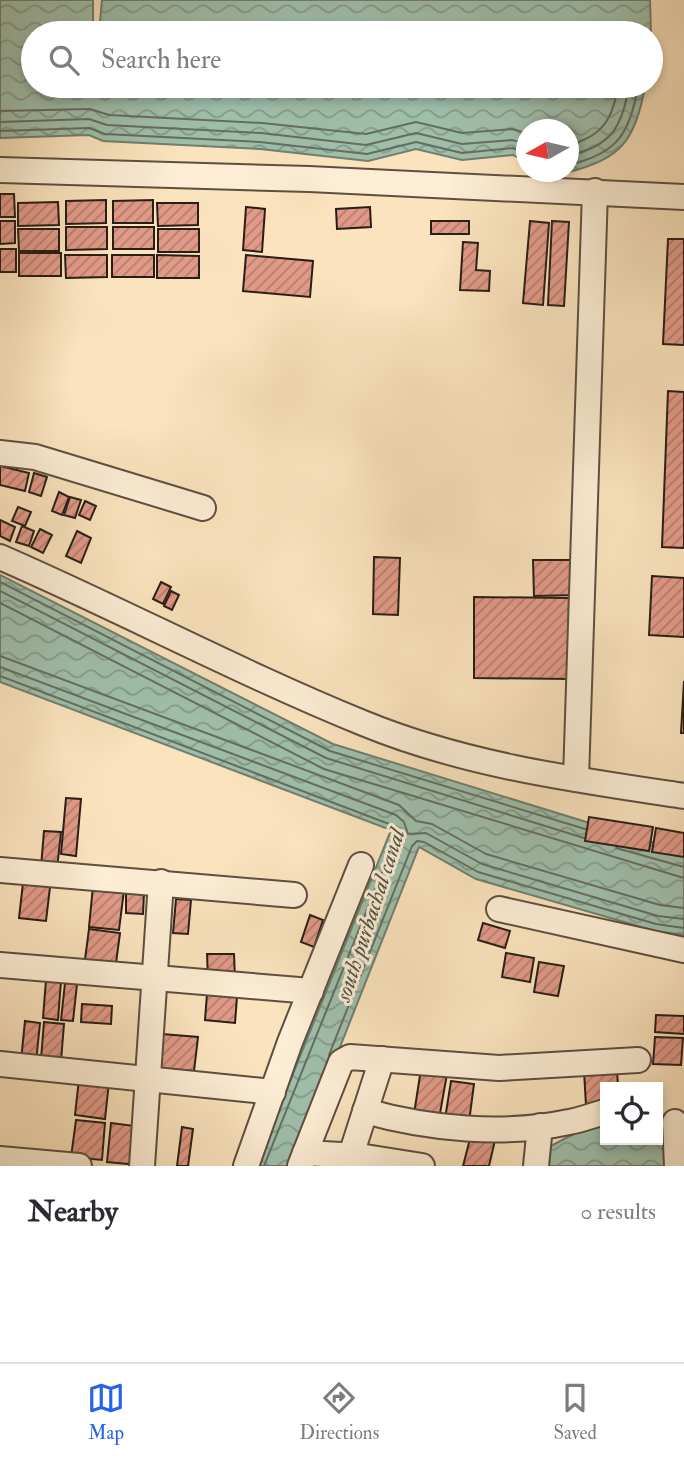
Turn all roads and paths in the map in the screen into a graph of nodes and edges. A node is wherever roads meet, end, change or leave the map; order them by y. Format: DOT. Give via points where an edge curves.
graph roads {
  1 [pos="0,170"];
  2 [pos="594,191"];
  3 [pos="684,197"];
  4 [pos="0,453"];
  5 [pos="203,508"];
  6 [pos="0,557"];
  7 [pos="576,779"];
  8 [pos="684,796"];
  9 [pos="361,865"];
  10 [pos="0,870"];
  11 [pos="161,882"];
  12 [pos="294,895"];
  13 [pos="499,909"];
  14 [pos="684,950"];
  15 [pos="0,965"];
  16 [pos="156,979"];
  17 [pos="311,991"];
  18 [pos="382,1059"];
  19 [pos="638,1060"];
  20 [pos="0,1064"];
  21 [pos="150,1079"];
  22 [pos="272,1092"];
  23 [pos="365,1111"];
  24 [pos="600,1113"];
  25 [pos="672,1121"];
  26 [pos="540,1126"];
  27 [pos="351,1155"];
  28 [pos="302,1159"];
  29 [pos="4,1161"];
  30 [pos="79,1166"];
  31 [pos="142,1166"];
  32 [pos="246,1166"];
  33 [pos="422,1166"];
  34 [pos="537,1166"];
  35 [pos="677,1166"];
  1 -- 2 [label="street"];
  2 -- 3 [label="street"];
  2 -- 7 [label="street"];
  4 -- 5 [label="street" via="35,457"];
  6 -- 7 [label="street" via="364,724 502,765"];
  7 -- 8 [label="street"];
  9 -- 17 [label="street"];
  10 -- 11 [label="street"];
  11 -- 12 [label="street"];
  11 -- 16 [label="street"];
  13 -- 14 [label="street"];
  15 -- 16 [label="street"];
  16 -- 17 [label="street"];
  16 -- 21 [label="street"];
  17 -- 22 [label="street"];
  18 -- 19 [label="street" via="499,1068"];
  18 -- 23 [label="street"];
  18 -- 28 [label="street" via="350,1057 341,1062"];
  20 -- 21 [label="street"];
  21 -- 22 [label="street"];
  21 -- 31 [label="street"];
  22 -- 32 [label="street"];
  23 -- 26 [label="street" via="446,1126"];
  23 -- 27 [label="street"];
  24 -- 26 [label="street"];
  25 -- 35 [label="street"];
  26 -- 34 [label="street"];
  27 -- 28 [label="street"];
  27 -- 33 [label="street"];
  29 -- 30 [label="street"];
}
